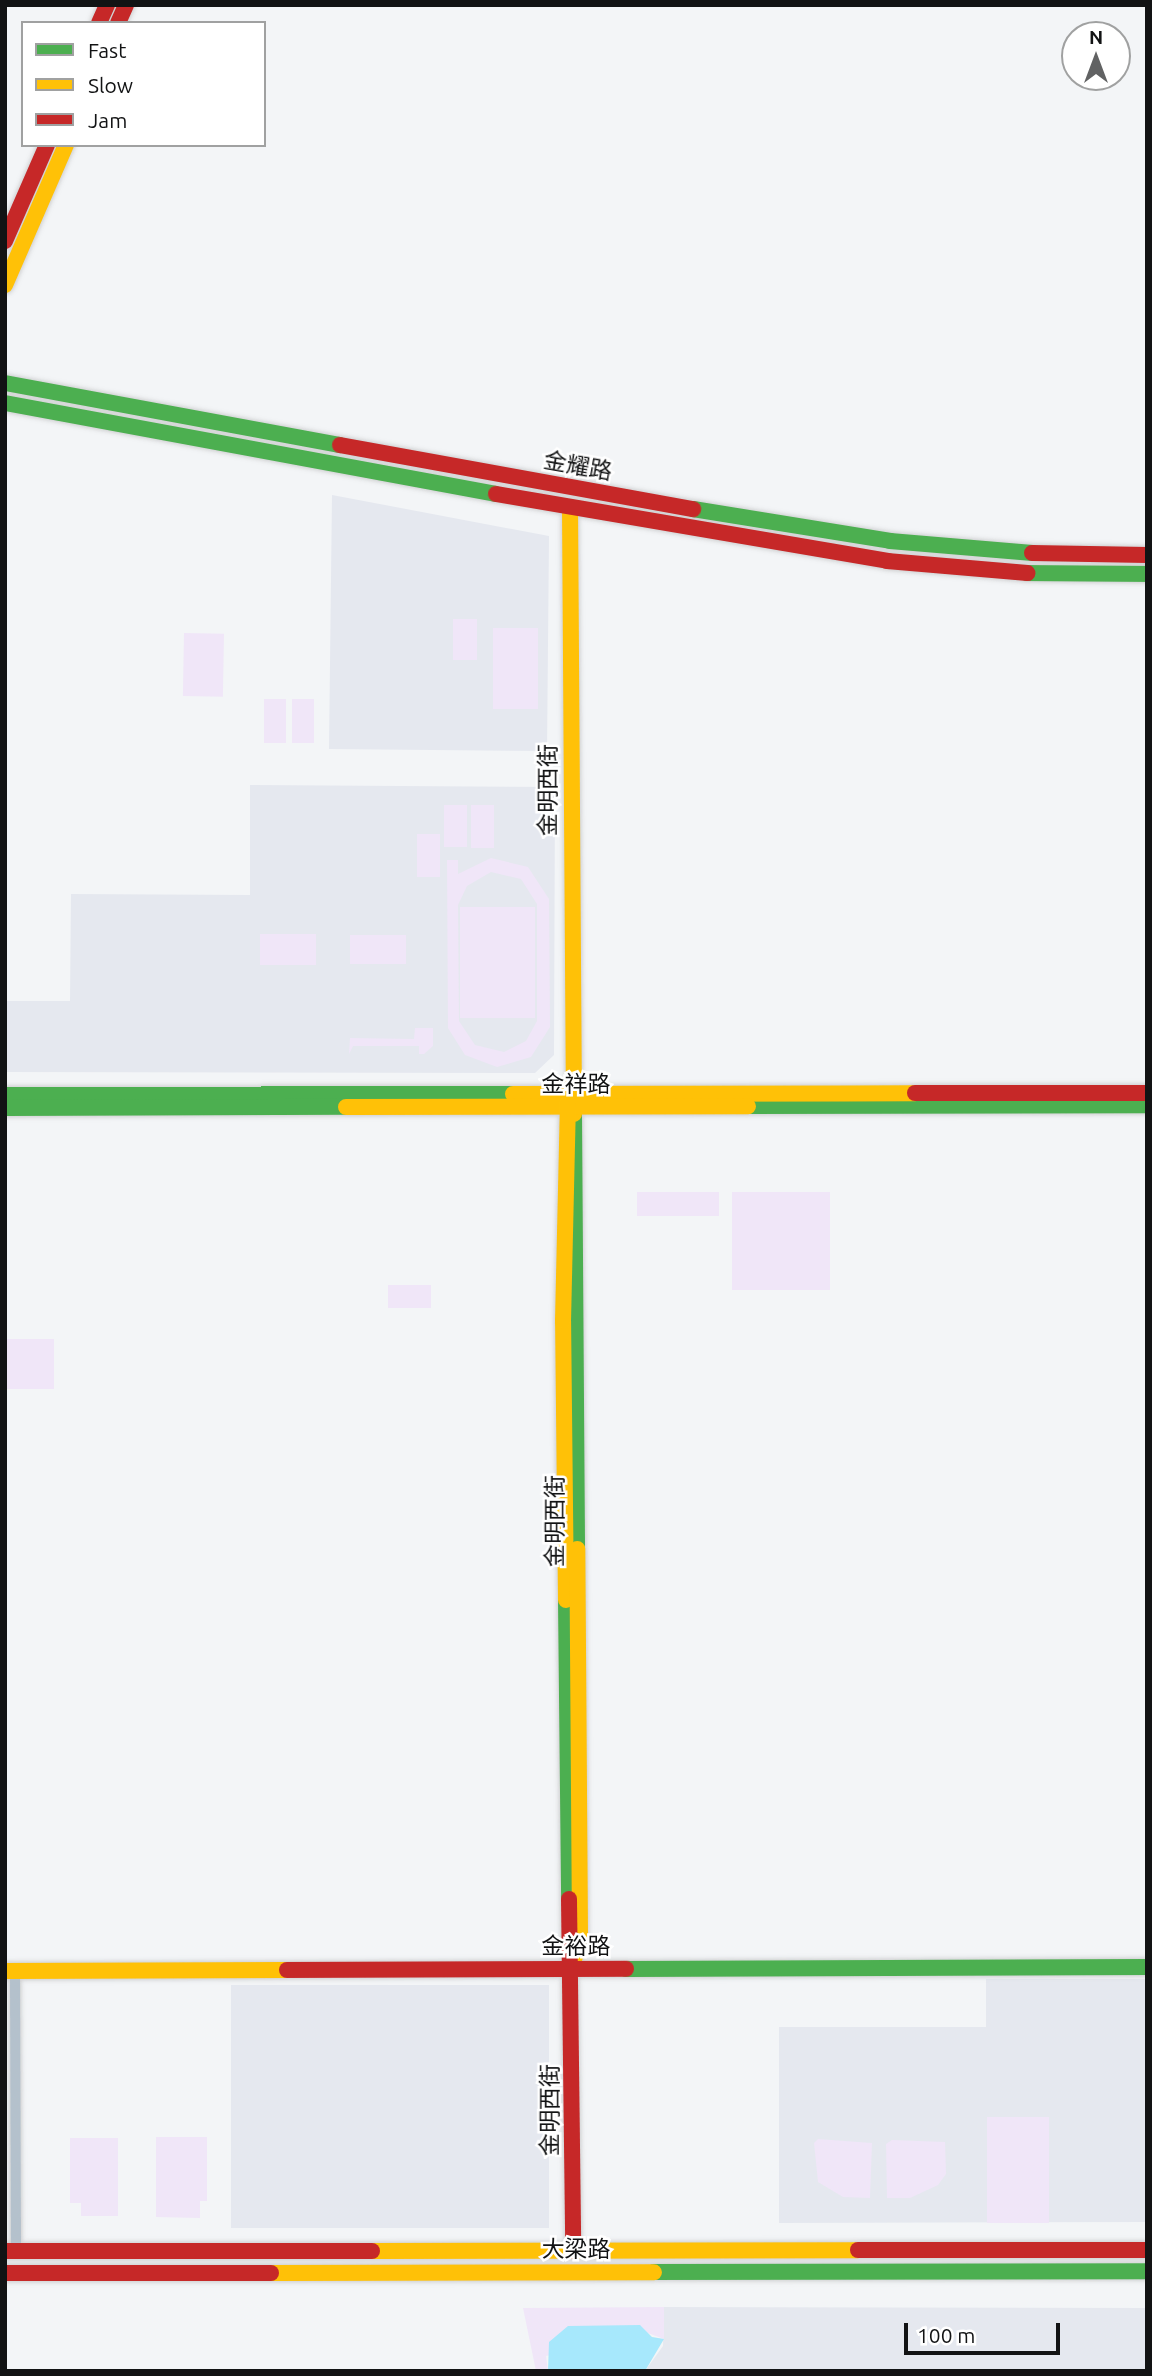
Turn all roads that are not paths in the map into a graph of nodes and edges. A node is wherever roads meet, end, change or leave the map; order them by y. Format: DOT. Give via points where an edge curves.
graph roads {
  1 [pos="107,5"];
  2 [pos="126,5"];
  3 [pos="100,21"];
  4 [pos="119,21"];
  5 [pos="46,147"];
  6 [pos="65,147"];
  7 [pos="5,241"];
  8 [pos="5,285"];
  9 [pos="5,383"];
  10 [pos="5,403"];
  11 [pos="570,507"];
  12 [pos="1147,555"];
  13 [pos="1147,574"];
  14 [pos="1147,1093"];
  15 [pos="5,1095"];
  16 [pos="571,1100"];
  17 [pos="1147,1105"];
  18 [pos="5,1108"];
  19 [pos="1147,1967"];
  20 [pos="572,1969"];
  21 [pos="10,1971"];
  22 [pos="1147,2249"];
  23 [pos="573,2250"];
  24 [pos="11,2251"];
  25 [pos="1147,2271"];
  26 [pos="5,2273"];
  1 -- 3 [label="street"];
  2 -- 4 [label="street"];
  5 -- 7 [label="street"];
  6 -- 8 [label="street"];
  9 -- 12 [label="street, 金耀路" via="890,541 1000,554"];
  10 -- 11 [label="street, 金耀路"];
  11 -- 13 [label="street, 金耀路" via="931,567"];
  11 -- 16 [label="street, 金明西街"];
  14 -- 16 [label="street, 金祥路"];
  15 -- 16 [label="street, 金祥路"];
  16 -- 17 [label="street, 金祥路"];
  16 -- 18 [label="street, 金祥路"];
  16 -- 20 [label="street, 金明西街" via="564,1334 568,1937"];
  19 -- 20 [label="street, 金裕路"];
  20 -- 21 [label="street, 金裕路"];
  20 -- 23 [label="street, 金明西街"];
  21 -- 24 [label="street"];
  22 -- 23 [label="street, 大梁路"];
  23 -- 24 [label="street, 大梁路"];
  25 -- 26 [label="street, 大梁路"];
}
